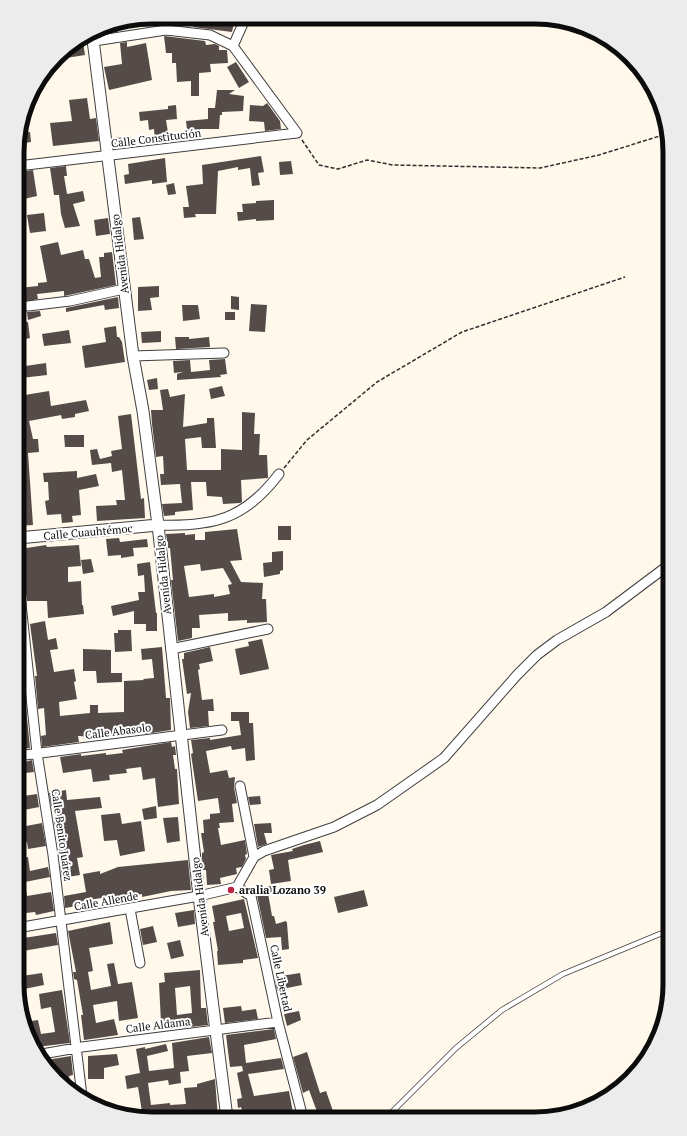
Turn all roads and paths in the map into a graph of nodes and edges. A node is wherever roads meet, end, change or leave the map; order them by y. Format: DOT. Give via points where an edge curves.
graph roads {
  1 [pos="243,24"];
  2 [pos="99,36"];
  3 [pos="93,38"];
  4 [pos="233,46"];
  5 [pos="297,133"];
  6 [pos="662,135"];
  7 [pos="108,156"];
  8 [pos="24,165"];
  9 [pos="625,278"];
  10 [pos="124,289"];
  11 [pos="28,306"];
  12 [pos="224,353"];
  13 [pos="133,356"];
  14 [pos="279,474"];
  15 [pos="158,525"];
  16 [pos="24,537"];
  17 [pos="663,569"];
  18 [pos="24,629"];
  19 [pos="268,629"];
  20 [pos="171,649"];
  21 [pos="222,730"];
  22 [pos="181,734"];
  23 [pos="38,753"];
  24 [pos="24,755"];
  25 [pos="240,786"];
  26 [pos="254,857"];
  27 [pos="237,887"];
  28 [pos="199,896"];
  29 [pos="130,909"];
  30 [pos="61,921"];
  31 [pos="24,927"];
  32 [pos="663,933"];
  33 [pos="140,963"];
  34 [pos="278,1022"];
  35 [pos="216,1030"];
  36 [pos="76,1048"];
  37 [pos="45,1054"];
  38 [pos="81,1091"];
  39 [pos="226,1112"];
  40 [pos="301,1112"];
  41 [pos="392,1112"];
  1 -- 4 [label="street"];
  2 -- 4 [label="street" via="166,30 210,35"];
  3 -- 7 [label="street, Avenida Hidalgo"];
  4 -- 5 [label="street"];
  5 -- 6 [label="path" via="319,165 338,169 368,160 393,165 540,168 599,155"];
  5 -- 7 [label="street, Calle Constitución"];
  7 -- 8 [label="street, Calle Constitución"];
  7 -- 10 [label="street, Avenida Hidalgo"];
  9 -- 14 [label="path" via="462,332 377,382 308,440"];
  10 -- 11 [label="street" via="70,301"];
  10 -- 13 [label="street, Avenida Hidalgo"];
  12 -- 13 [label="street"];
  13 -- 15 [label="street, Avenida Hidalgo"];
  14 -- 15 [label="street" via="253,501 226,518 187,526"];
  15 -- 16 [label="street, Calle Cuauhtémoc"];
  15 -- 20 [label="street, Avenida Hidalgo"];
  17 -- 26 [label="street" via="606,612 557,640 537,655 444,758 377,805 334,827 264,851"];
  18 -- 23 [label="street, Calle Benito Juárez"];
  19 -- 20 [label="street"];
  20 -- 22 [label="street, Avenida Hidalgo"];
  21 -- 22 [label="street, Calle Abasolo"];
  22 -- 23 [label="street, Calle Abasolo"];
  22 -- 28 [label="street, Avenida Hidalgo"];
  23 -- 24 [label="street, Calle Abasolo"];
  23 -- 30 [label="street, Calle Benito Juárez"];
  25 -- 26 [label="street"];
  26 -- 27 [label="street"];
  27 -- 28 [label="street"];
  27 -- 34 [label="street, Calle Libertad" via="252,896"];
  28 -- 29 [label="street, Calle Allende"];
  28 -- 35 [label="street, Avenida Hidalgo"];
  29 -- 30 [label="street, Calle Allende"];
  29 -- 33 [label="street"];
  30 -- 31 [label="street, Calle Allende"];
  30 -- 36 [label="street, Calle Benito Juárez"];
  32 -- 41 [label="lane" via="563,974 502,1010 456,1048"];
  34 -- 35 [label="street, Calle Aldama"];
  34 -- 40 [label="street, Calle Libertad"];
  35 -- 36 [label="street, Calle Aldama"];
  35 -- 39 [label="street, Avenida Hidalgo"];
  36 -- 37 [label="street, Calle Aldama"];
  36 -- 38 [label="street, Calle Benito Juárez"];
}
